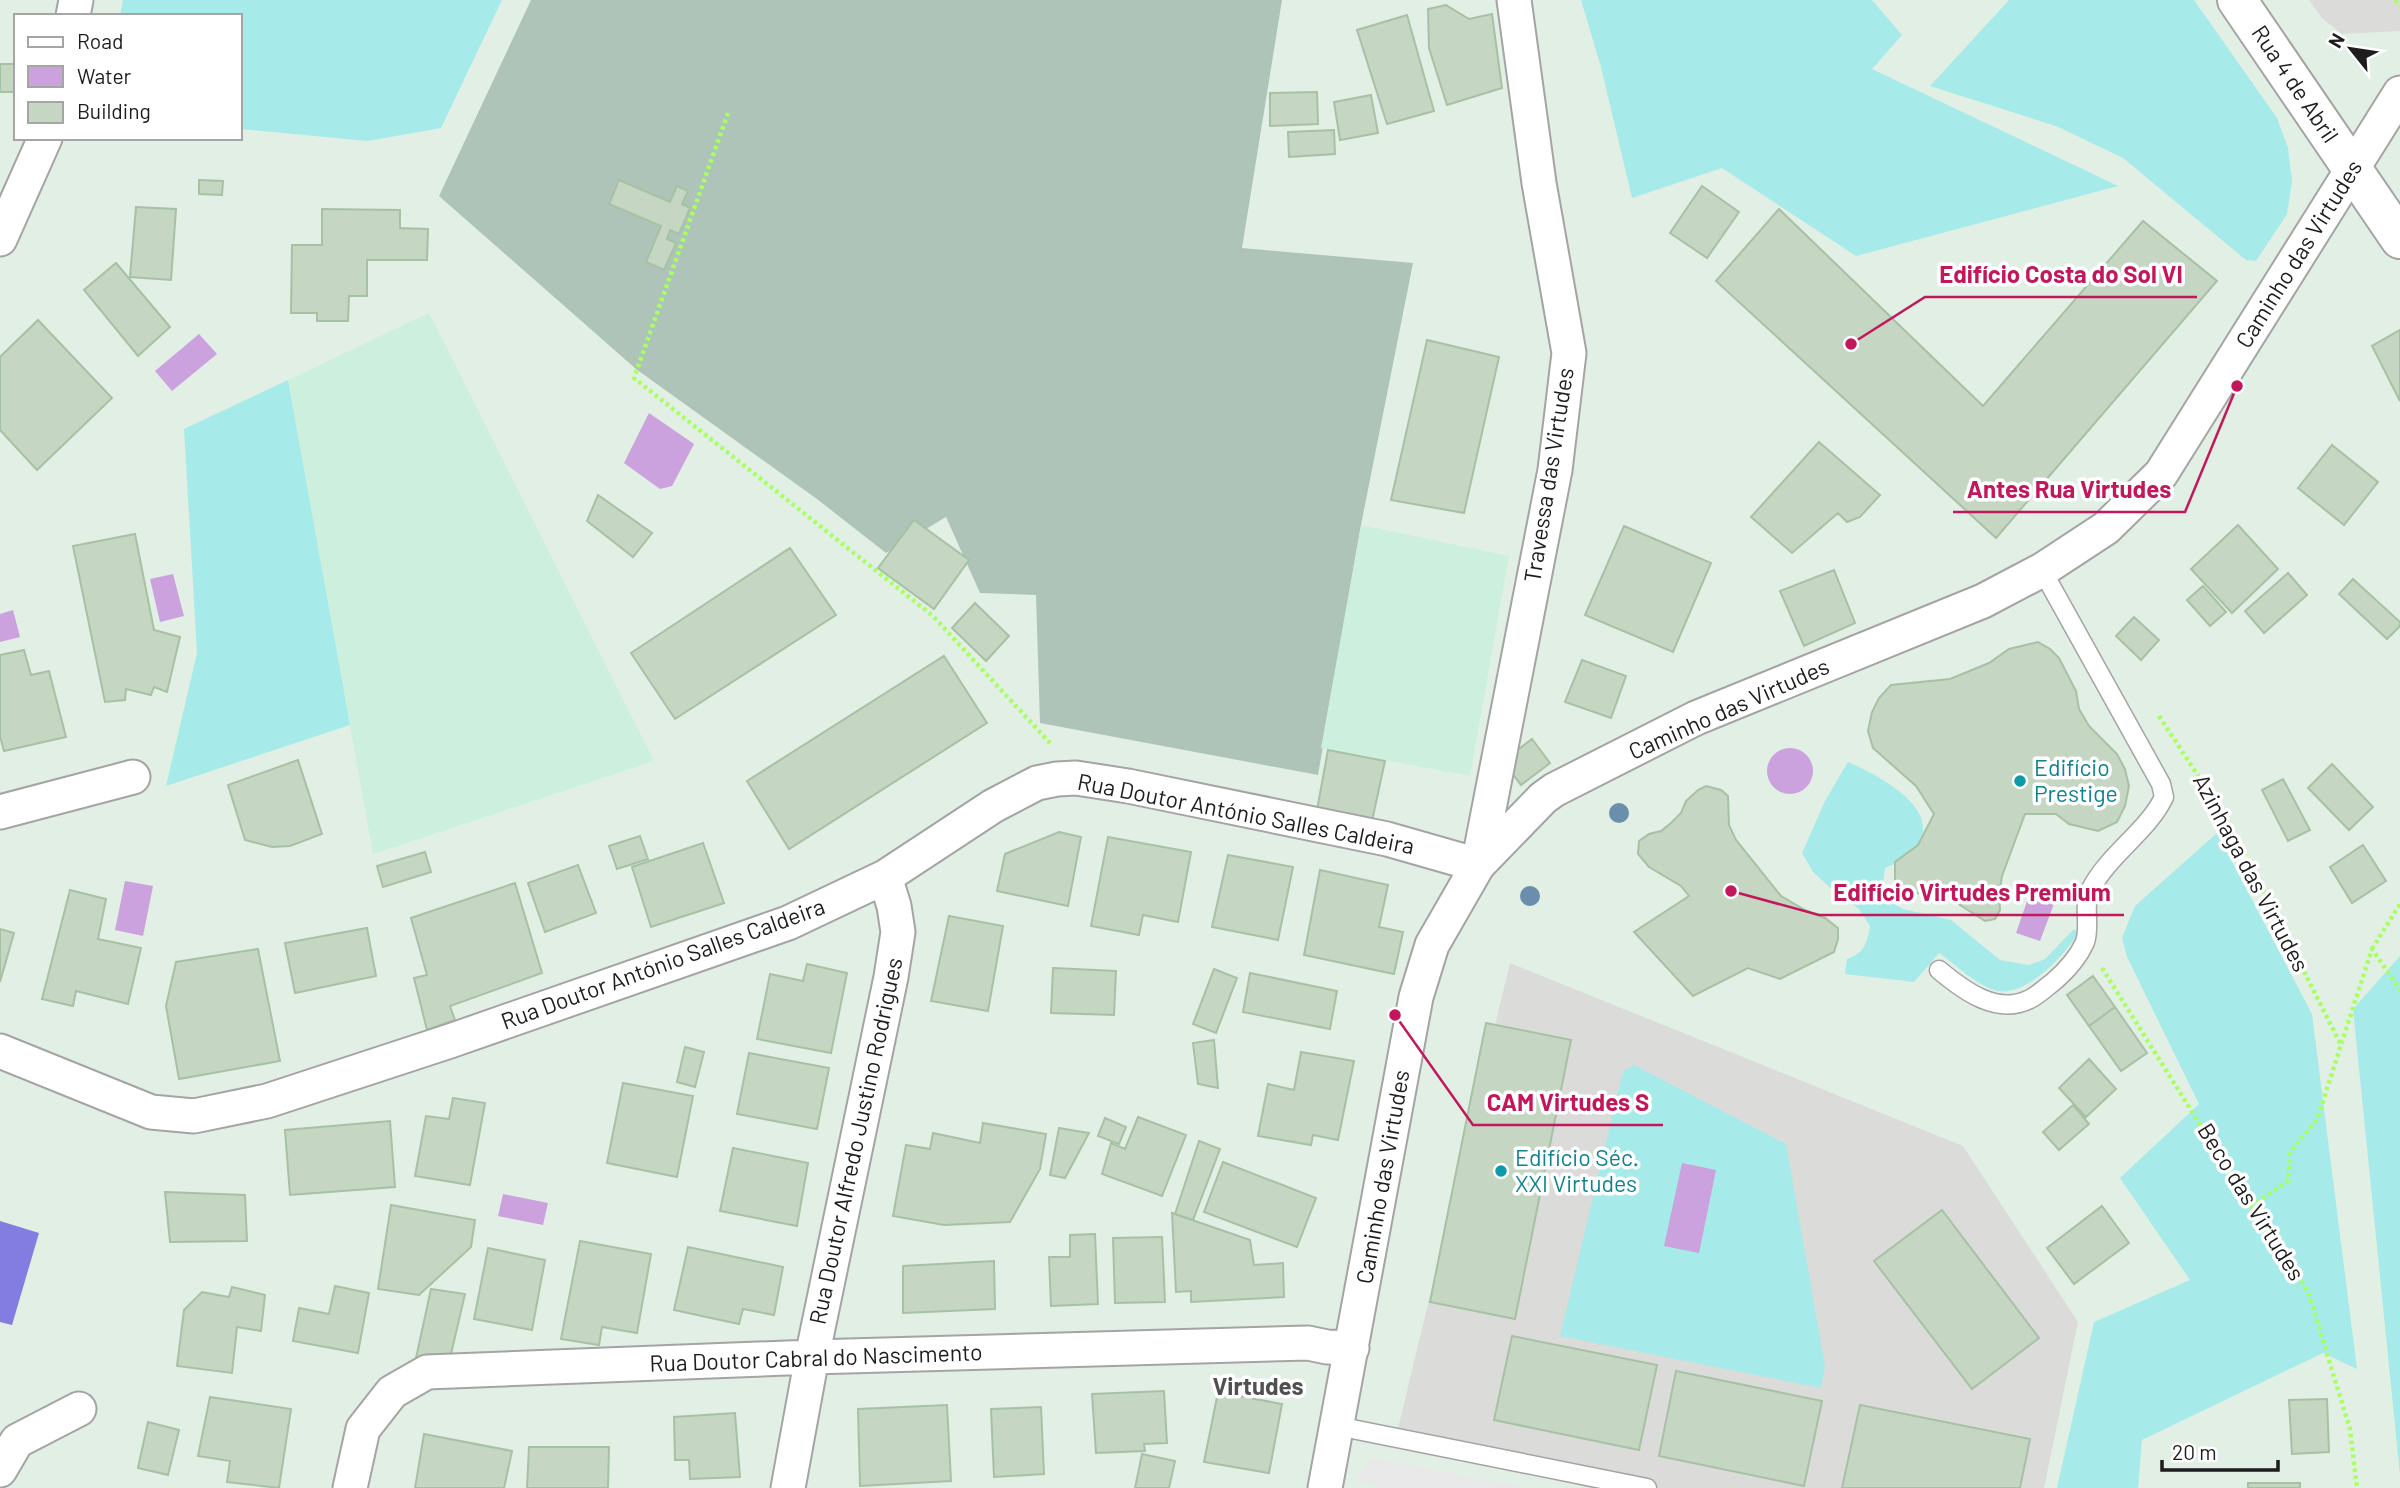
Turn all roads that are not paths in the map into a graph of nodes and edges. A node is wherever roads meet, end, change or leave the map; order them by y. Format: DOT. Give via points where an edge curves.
graph roads {
  1 [pos="1514,0"];
  2 [pos="2237,0"];
  3 [pos="2400,93"];
  4 [pos="44,140"];
  5 [pos="2352,169"];
  6 [pos="0,239"];
  7 [pos="2400,239"];
  8 [pos="2042,570"];
  9 [pos="133,777"];
  10 [pos="0,812"];
  11 [pos="1478,864"];
  12 [pos="885,877"];
  13 [pos="1940,970"];
  14 [pos="0,1051"];
  15 [pos="1352,1348"];
  16 [pos="812,1357"];
  17 [pos="79,1409"];
  18 [pos="1337,1426"];
  19 [pos="0,1470"];
  20 [pos="350,1488"];
  21 [pos="788,1488"];
  22 [pos="1325,1488"];
  23 [pos="1647,1488"];
  1 -- 11 [label="street, Travessa das Virtudes" via="1569,353 1555,470"];
  2 -- 5 [label="street, Rua 4 de Abril"];
  3 -- 5 [label="street, Caminho das Virtudes"];
  4 -- 6 [label="street"];
  5 -- 7 [label="street, Rua 4 de Abril"];
  5 -- 8 [label="street, Caminho das Virtudes" via="2161,474 2106,528"];
  8 -- 11 [label="street, Caminho das Virtudes" via="1983,601 1696,718 1565,784 1544,798"];
  8 -- 13 [label="lane" via="2164,797 2091,889 2085,941 2075,960 2031,999 1990,1002 1974,996"];
  9 -- 10 [label="street"];
  11 -- 12 [label="street, Rua Doutor António Salles Caldeira" via="1387,838 1076,778 1037,783 993,806"];
  11 -- 15 [label="street, Caminho das Virtudes" via="1432,945 1416,997"];
  12 -- 14 [label="street, Rua Doutor António Salles Caldeira" via="788,923 450,1041 235,1109 194,1115 151,1112"];
  12 -- 16 [label="street, Rua Doutor Alfredo Justino Rodrigues" via="898,932"];
  15 -- 16 [label="street, Rua Doutor Cabral do Nascimento" via="1308,1343"];
  15 -- 18 [label="street, Caminho das Virtudes"];
  16 -- 20 [label="street, Rua Doutor Cabral do Nascimento" via="427,1373 392,1392 363,1429"];
  16 -- 21 [label="street, Rua Doutor Alfredo Justino Rodrigues"];
  17 -- 19 [label="street" via="17,1441"];
  18 -- 22 [label="street, Caminho das Virtudes"];
  18 -- 23 [label="lane"];
}
